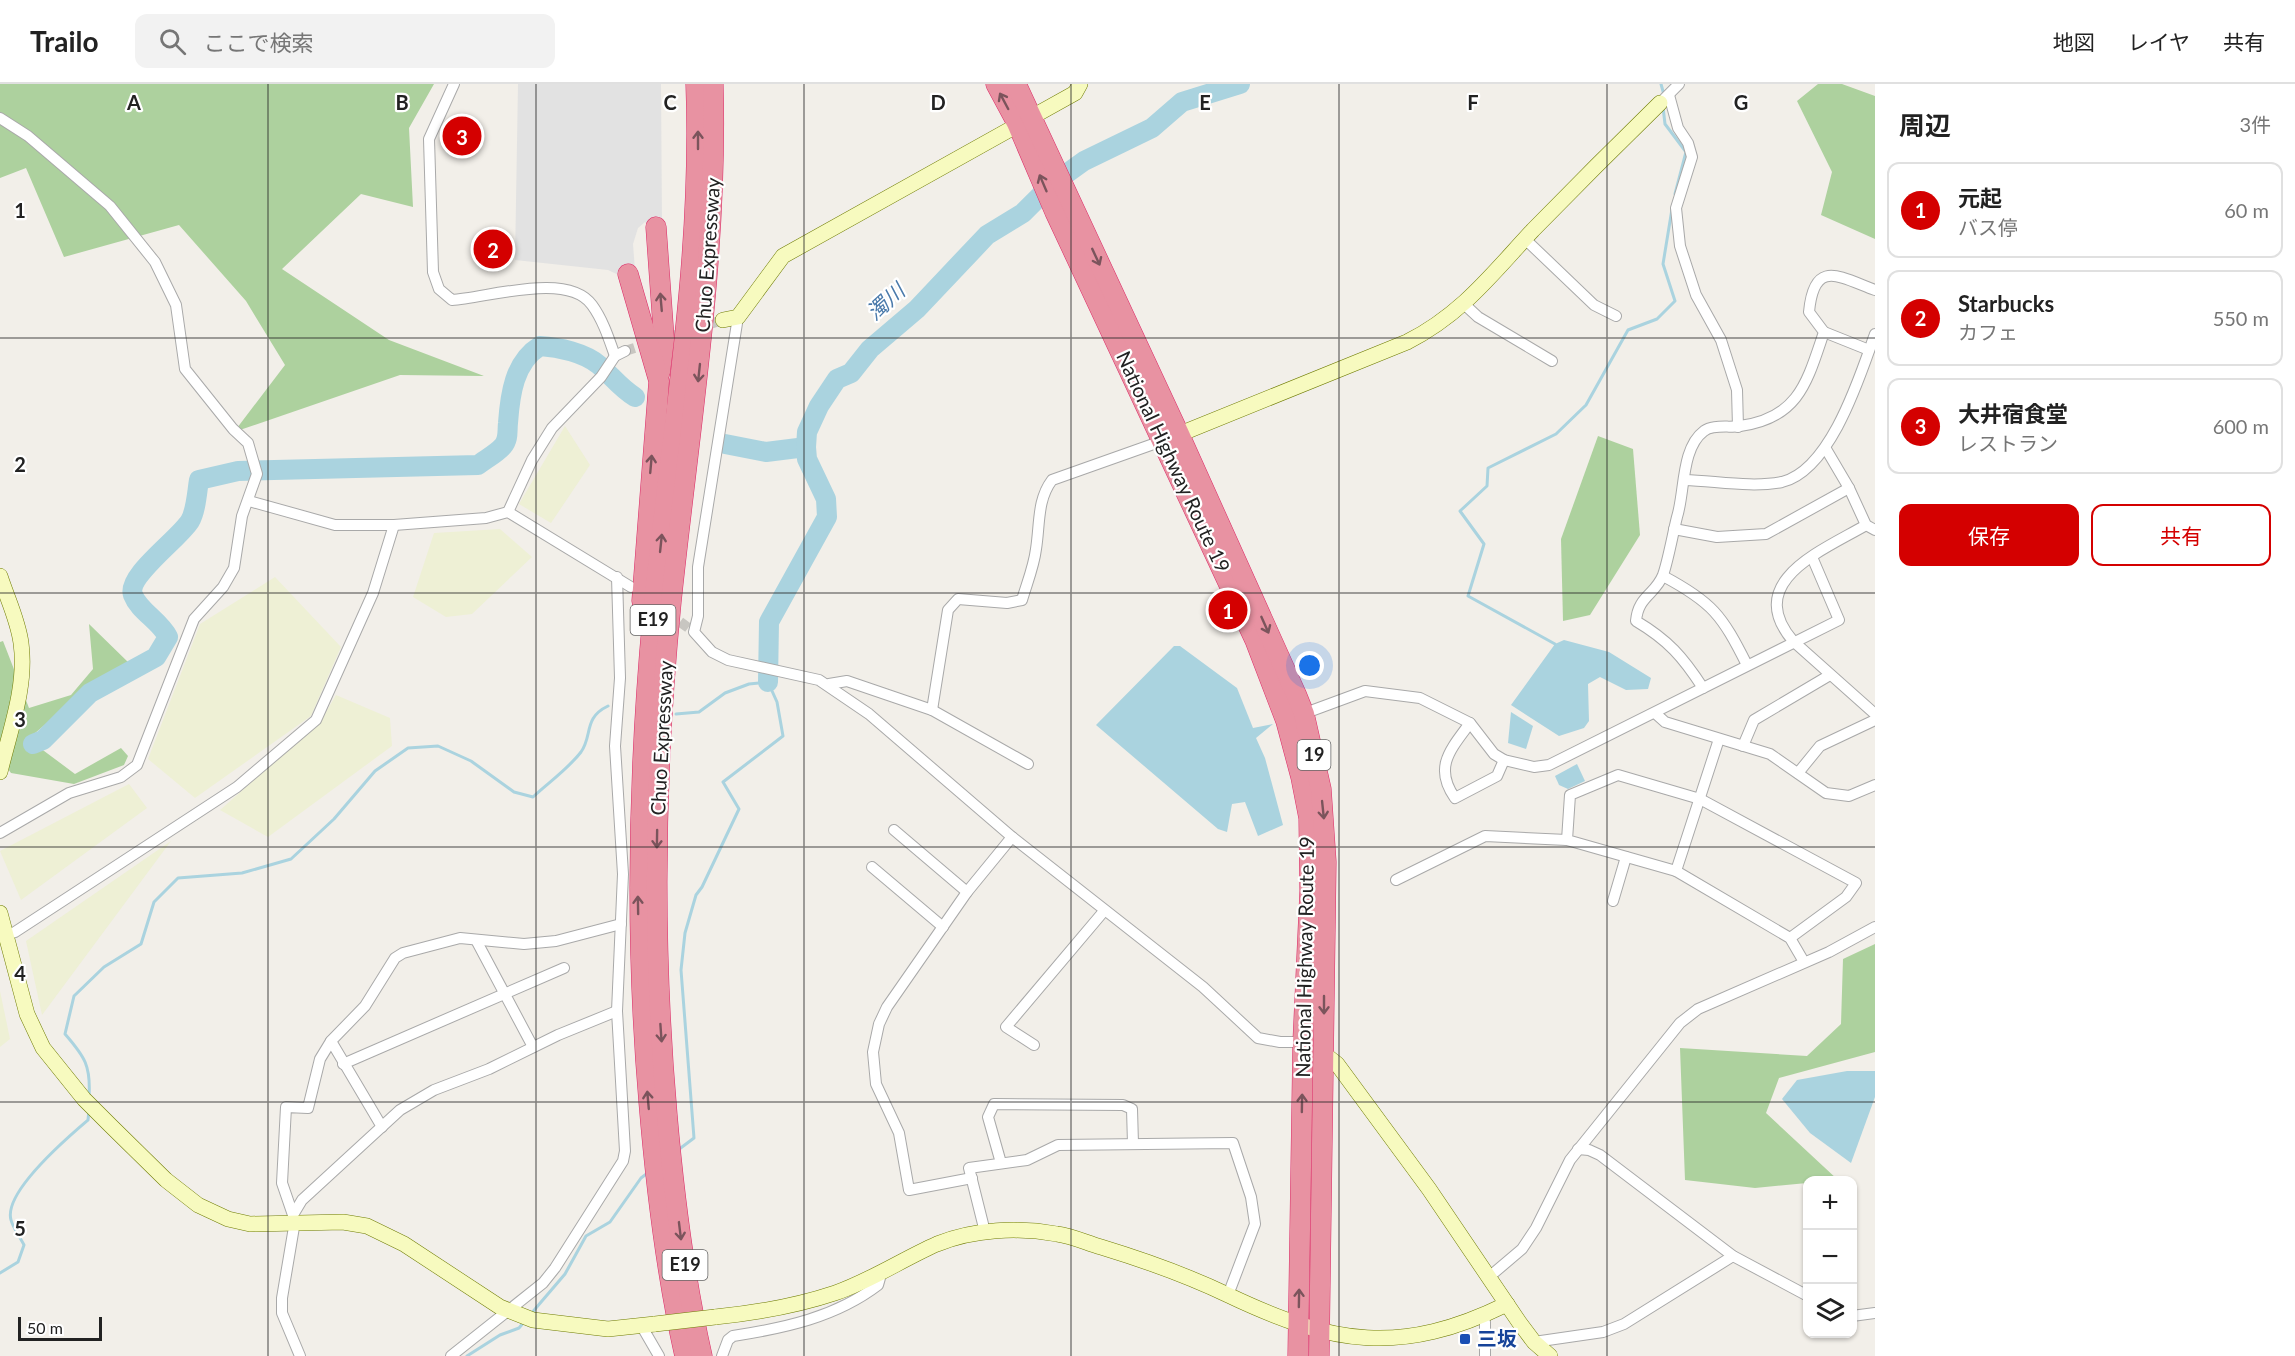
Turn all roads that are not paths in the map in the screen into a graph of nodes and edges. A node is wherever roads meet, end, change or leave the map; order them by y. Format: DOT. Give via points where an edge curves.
graph roads {
  1 [pos="454,84"];
  2 [pos="696,84"];
  3 [pos="713,84"];
  4 [pos="996,84"];
  5 [pos="1016,84"];
  6 [pos="1080,84"];
  7 [pos="1679,84"];
  8 [pos="1665,98"];
  9 [pos="0,118"];
  10 [pos="1024,120"];
  11 [pos="656,227"];
  12 [pos="1525,239"];
  13 [pos="628,274"];
  14 [pos="1875,290"];
  15 [pos="1464,304"];
  16 [pos="1616,316"];
  17 [pos="738,317"];
  18 [pos="723,320"];
  19 [pos="1824,332"];
  20 [pos="1875,333"];
  21 [pos="1869,350"];
  22 [pos="1552,361"];
  23 [pos="659,381"];
  24 [pos="1738,427"];
  25 [pos="1171,438"];
  26 [pos="1826,449"];
  27 [pos="1685,480"];
  28 [pos="1849,488"];
  29 [pos="249,501"];
  30 [pos="508,512"];
  31 [pos="394,525"];
  32 [pos="1871,528"];
  33 [pos="1674,529"];
  34 [pos="1812,557"];
  35 [pos="0,576"];
  36 [pos="1663,576"];
  37 [pos="617,577"];
  38 [pos="630,587"];
  39 [pos="1793,641"];
  40 [pos="1747,665"];
  41 [pos="1830,675"];
  42 [pos="829,684"];
  43 [pos="1703,688"];
  44 [pos="932,710"];
  45 [pos="1655,713"];
  46 [pos="1875,714"];
  47 [pos="1295,717"];
  48 [pos="1875,720"];
  49 [pos="1470,723"];
  50 [pos="1719,739"];
  51 [pos="1743,746"];
  52 [pos="1504,760"];
  53 [pos="1028,764"];
  54 [pos="0,772"];
  55 [pos="1798,773"];
  56 [pos="1875,785"];
  57 [pos="641,795"];
  58 [pos="1700,799"];
  59 [pos="894,830"];
  60 [pos="0,833"];
  61 [pos="1012,837"];
  62 [pos="1567,840"];
  63 [pos="1626,857"];
  64 [pos="872,867"];
  65 [pos="1676,871"];
  66 [pos="1396,880"];
  67 [pos="967,892"];
  68 [pos="1613,901"];
  69 [pos="1104,911"];
  70 [pos="0,913"];
  71 [pos="621,924"];
  72 [pos="943,927"];
  73 [pos="1875,927"];
  74 [pos="6,935"];
  75 [pos="1790,938"];
  76 [pos="476,940"];
  77 [pos="1804,962"];
  78 [pos="564,968"];
  79 [pos="504,994"];
  80 [pos="617,1011"];
  81 [pos="331,1041"];
  82 [pos="1303,1042"];
  83 [pos="1034,1046"];
  84 [pos="533,1047"];
  85 [pos="1323,1053"];
  86 [pos="343,1064"];
  87 [pos="382,1127"];
  88 [pos="1133,1144"];
  89 [pos="1578,1149"];
  90 [pos="1001,1163"];
  91 [pos="972,1178"];
  92 [pos="294,1218"];
  93 [pos="985,1232"];
  94 [pos="1733,1256"];
  95 [pos="882,1271"];
  96 [pos="1489,1277"];
  97 [pos="1803,1293"];
  98 [pos="1228,1295"];
  99 [pos="1507,1304"];
  100 [pos="513,1313"];
  101 [pos="1875,1313"];
  102 [pos="1857,1315"];
  103 [pos="1485,1322"];
  104 [pos="648,1325"];
  105 [pos="1298,1331"];
  106 [pos="1534,1342"];
  107 [pos="1319,1348"];
  108 [pos="1377,1353"];
  109 [pos="1394,1353"];
  110 [pos="300,1356"];
  111 [pos="451,1356"];
  112 [pos="659,1356"];
  113 [pos="685,1356"];
  114 [pos="702,1356"];
  115 [pos="722,1356"];
  116 [pos="1298,1356"];
  117 [pos="1485,1356"];
  118 [pos="1551,1356"];
  1 -- 30 [label="street" via="429,139 433,272 439,289 452,300 505,291 567,290 591,303 620,354 552,428"];
  57 -- 2 [label="highway, Chuo Expressway / E19, one-way" via="653,617 691,290 697,201"];
  3 -- 114 [label="highway, Chuo Expressway / E19, one-way" via="713,212 671,604 655,897 657,983 670,1144 682,1248"];
  10 -- 4 [label="highway, National Highway Route 19 / 19, one-way"];
  5 -- 10 [label="highway, National Highway Route 19 / 19"];
  6 -- 10 [label="street" via="1074,93"];
  7 -- 8 [label="street"];
  8 -- 12 [label="street"];
  8 -- 24 [label="street" via="1692,157 1676,208 1680,246 1696,295 1725,350 1737,390"];
  9 -- 29 [label="street" via="28,136 110,206 155,262 176,305 185,369 248,442 257,474"];
  10 -- 17 [label="street" via="783,256"];
  10 -- 25 [label="highway, National Highway Route 19 / 19"];
  23 -- 11 [label="highway, one-way" via="664,339"];
  12 -- 15 [label="street"];
  12 -- 16 [label="street" via="1594,305"];
  13 -- 23 [label="highway"];
  14 -- 19 [label="street" via="1836,275 1820,279 1811,290 1809,312"];
  15 -- 22 [label="street" via="1478,318"];
  15 -- 25 [label="street" via="1435,327 1407,342"];
  17 -- 18 [label="street"];
  17 -- 42 [label="street" via="698,567 698,616 694,632 712,652 728,660"];
  19 -- 21 [label="street"];
  19 -- 24 [label="street" via="1794,403 1765,422"];
  20 -- 21 [label="street"];
  21 -- 26 [label="street"];
  57 -- 23 [label="highway, one-way" via="636,729"];
  24 -- 27 [label="street" via="1706,429 1697,438"];
  25 -- 44 [label="street" via="1052,480 1038,515 1036,550 1022,600 1007,603 958,599 948,610"];
  25 -- 47 [label="highway, National Highway Route 19 / 19" via="1245,619"];
  26 -- 27 [label="street" via="1812,464 1784,481"];
  26 -- 28 [label="street"];
  27 -- 33 [label="street"];
  28 -- 32 [label="street"];
  28 -- 33 [label="street" via="1766,534 1717,537"];
  29 -- 31 [label="street" via="335,525"];
  29 -- 60 [label="street" via="239,528 234,568 194,619 137,765 121,777 69,793"];
  30 -- 31 [label="street" via="486,518"];
  30 -- 37 [label="street"];
  31 -- 74 [label="street" via="373,593 316,720 237,787 180,827"];
  32 -- 34 [label="street"];
  33 -- 36 [label="street"];
  34 -- 39 [label="street" via="1791,571 1777,599 1782,628"];
  34 -- 39 [label="street" via="1839,620"];
  35 -- 54 [label="street" via="17,626 22,666"];
  36 -- 40 [label="street" via="1698,594 1726,624"];
  36 -- 43 [label="street" via="1637,607 1636,621 1659,634 1683,657"];
  37 -- 38 [label="street"];
  37 -- 71 [label="street" via="615,746 621,834"];
  39 -- 40 [label="street"];
  39 -- 41 [label="street"];
  40 -- 43 [label="street"];
  41 -- 46 [label="street"];
  41 -- 51 [label="street" via="1754,720"];
  42 -- 44 [label="street" via="847,681"];
  42 -- 61 [label="street"];
  43 -- 45 [label="street"];
  44 -- 53 [label="street"];
  45 -- 50 [label="street" via="1665,722"];
  45 -- 52 [label="street" via="1549,765 1534,767"];
  47 -- 49 [label="street" via="1365,691 1420,698"];
  47 -- 82 [label="highway, National Highway Route 19 / 19" via="1309,818"];
  47 -- 85 [label="highway, National Highway Route 19 / 19, one-way" via="1321,789 1325,840"];
  48 -- 55 [label="street" via="1820,746"];
  49 -- 52 [label="street" via="1494,754"];
  49 -- 52 [label="street" via="1445,761 1446,785 1455,798 1497,776"];
  50 -- 51 [label="street"];
  50 -- 58 [label="street"];
  51 -- 55 [label="street" via="1770,754"];
  55 -- 56 [label="street" via="1826,793 1841,797"];
  113 -- 57 [label="highway, Chuo Expressway / E19, one-way" via="653,1158 638,899"];
  58 -- 62 [label="street" via="1618,775 1570,795"];
  58 -- 65 [label="street"];
  58 -- 75 [label="street" via="1856,883 1846,897"];
  59 -- 67 [label="street"];
  61 -- 67 [label="street"];
  61 -- 69 [label="street"];
  62 -- 63 [label="street"];
  62 -- 66 [label="street" via="1485,837"];
  63 -- 65 [label="street"];
  63 -- 68 [label="street"];
  64 -- 72 [label="street"];
  65 -- 75 [label="street"];
  67 -- 72 [label="street"];
  69 -- 82 [label="street" via="1203,987 1258,1038"];
  69 -- 83 [label="street" via="1006,1027"];
  70 -- 74 [label="street"];
  71 -- 76 [label="street" via="556,941 524,944"];
  71 -- 80 [label="street"];
  72 -- 91 [label="street" via="879,1024 873,1052 876,1084 898,1133 909,1190"];
  73 -- 77 [label="street"];
  74 -- 92 [label="street" via="33,1032 96,1112 166,1180 198,1205 239,1222"];
  75 -- 77 [label="street"];
  76 -- 79 [label="street"];
  76 -- 81 [label="street" via="460,938 403,953 389,964 365,1006"];
  77 -- 89 [label="street" via="1698,1009 1680,1023"];
  78 -- 79 [label="street"];
  79 -- 84 [label="street"];
  79 -- 86 [label="street"];
  80 -- 84 [label="street"];
  80 -- 100 [label="street" via="626,1150 623,1161 555,1268"];
  81 -- 86 [label="street"];
  81 -- 92 [label="street" via="320,1059 308,1108 286,1107 282,1183"];
  105 -- 82 [label="highway, National Highway Route 19 / 19, one-way"];
  84 -- 87 [label="street" via="489,1069 434,1089 400,1110"];
  85 -- 96 [label="street" via="1338,1064"];
  85 -- 107 [label="highway, National Highway Route 19 / 19"];
  86 -- 87 [label="street"];
  87 -- 92 [label="street" via="302,1200"];
  88 -- 90 [label="street" via="1058,1145 1027,1160"];
  88 -- 90 [label="street" via="1132,1109 1123,1105 994,1104 988,1117"];
  88 -- 98 [label="street" via="1233,1143 1251,1197 1255,1224"];
  89 -- 94 [label="street" via="1600,1155"];
  89 -- 96 [label="street" via="1531,1235 1507,1264"];
  90 -- 91 [label="street" via="969,1168"];
  91 -- 93 [label="street"];
  92 -- 100 [label="street" via="350,1223 383,1233"];
  92 -- 110 [label="street" via="282,1313"];
  93 -- 95 [label="street" via="940,1243"];
  93 -- 98 [label="street" via="1008,1229 1059,1234 1160,1264"];
  94 -- 97 [label="street"];
  94 -- 106 [label="street" via="1624,1324 1603,1332"];
  95 -- 104 [label="street, bridge" via="836,1293 757,1313"];
  95 -- 115 [label="street" via="878,1285 837,1311 776,1329 733,1336"];
  96 -- 99 [label="street"];
  98 -- 105 [label="street"];
  99 -- 103 [label="street"];
  99 -- 106 [label="street"];
  100 -- 104 [label="street" via="533,1320 608,1329"];
  100 -- 111 [label="street"];
  101 -- 102 [label="street"];
  103 -- 109 [label="street" via="1435,1344"];
  103 -- 117 [label="street"];
  104 -- 112 [label="street"];
  105 -- 107 [label="street"];
  105 -- 116 [label="highway, National Highway Route 19 / 19"];
  106 -- 118 [label="street"];
  107 -- 108 [label="street"];
}
